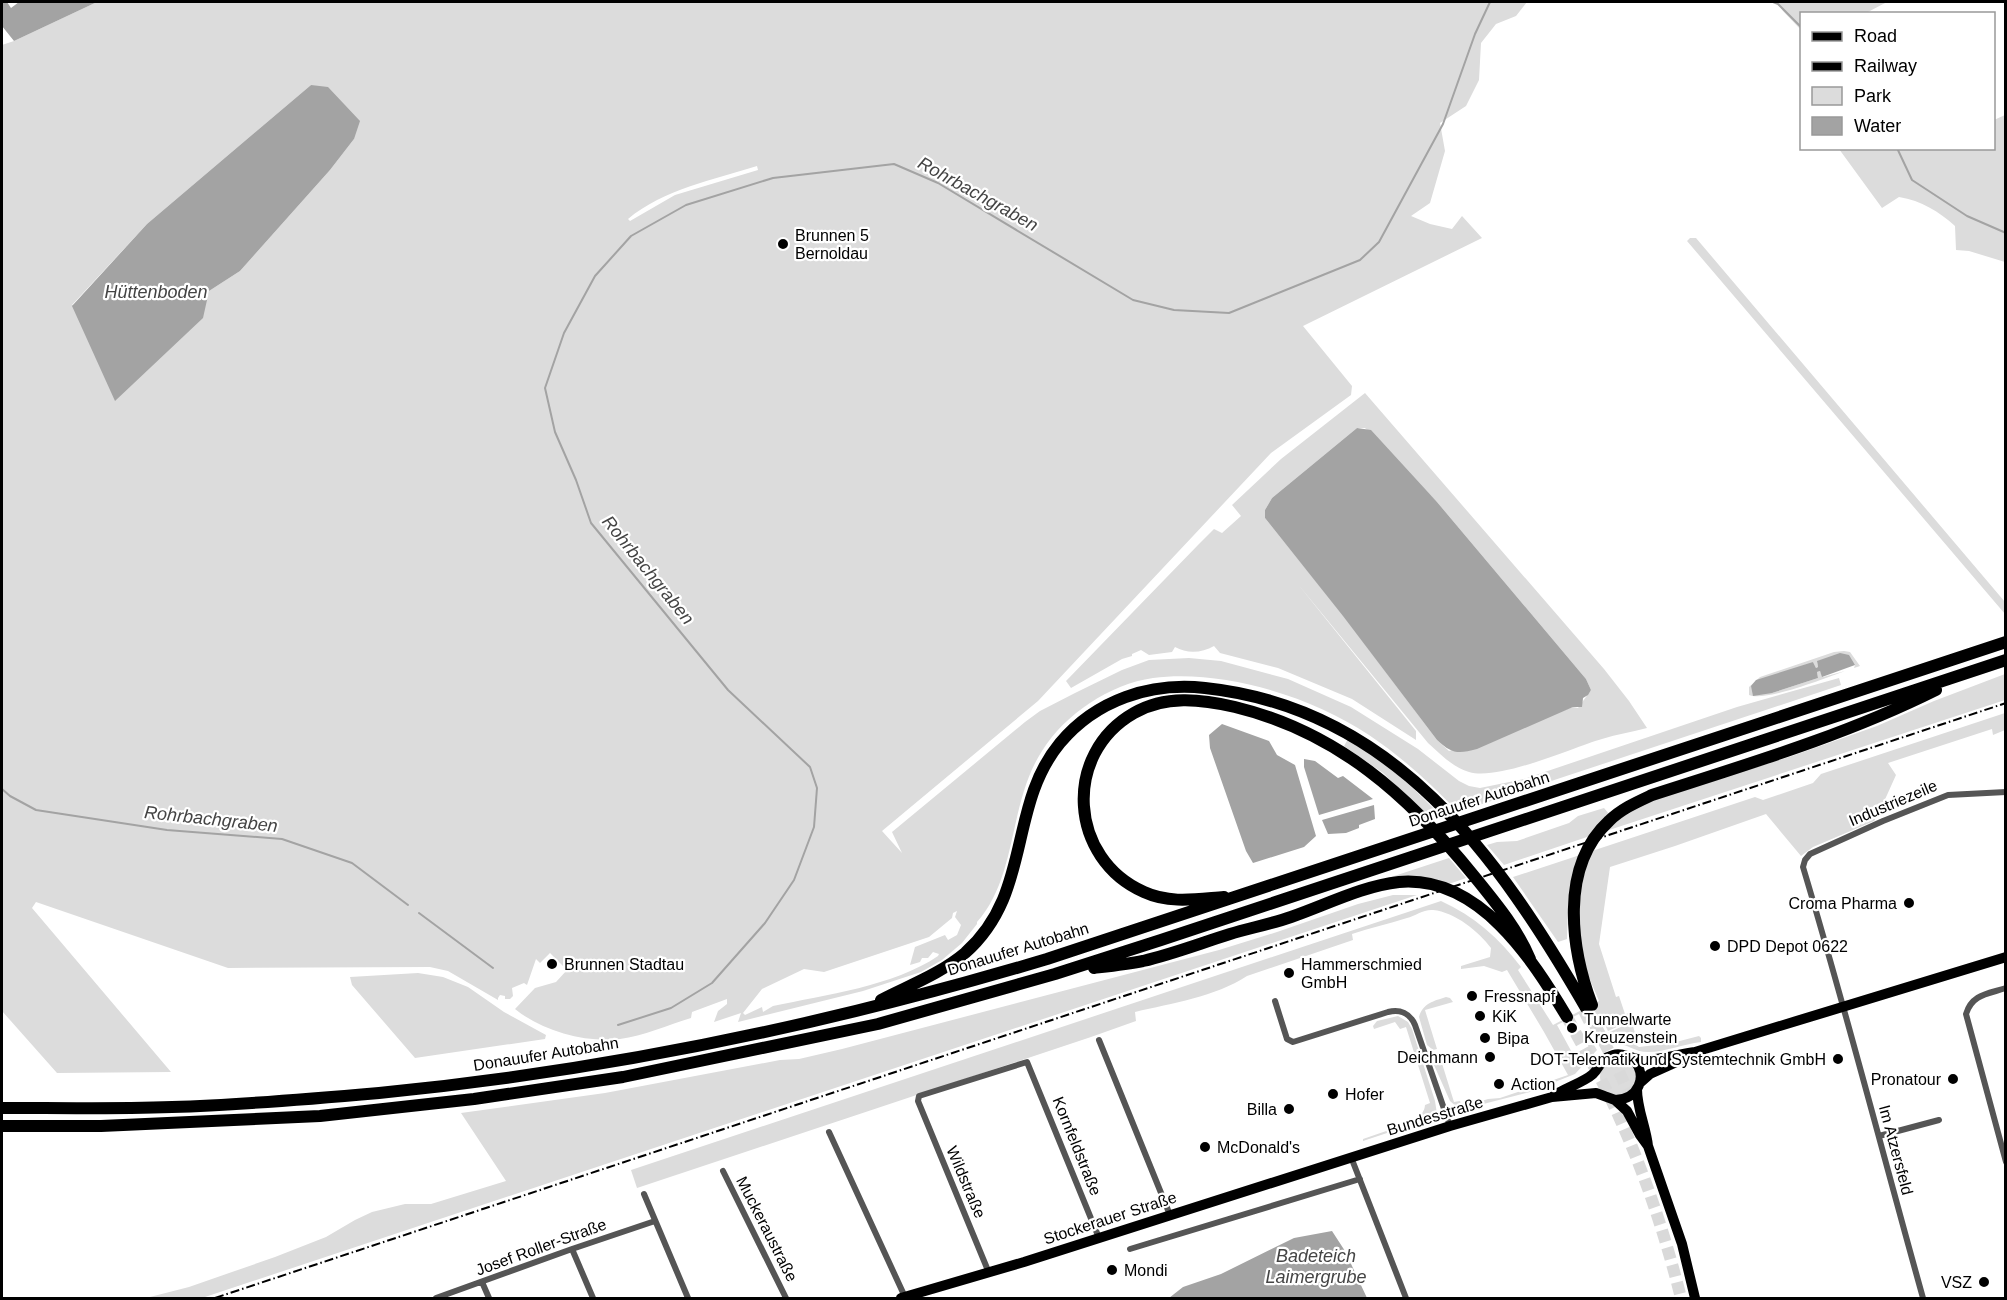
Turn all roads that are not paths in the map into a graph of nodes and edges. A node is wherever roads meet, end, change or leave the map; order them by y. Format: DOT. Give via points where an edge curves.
graph roads {
  1 [pos="2006,642"];
  2 [pos="2006,660"];
  3 [pos="1977,669"];
  4 [pos="2006,792"];
  5 [pos="1803,867"];
  6 [pos="1243,895"];
  7 [pos="2006,957"];
  8 [pos="1530,959"];
  9 [pos="1055,974"];
  10 [pos="2006,988"];
  11 [pos="1275,1001"];
  12 [pos="1845,1007"];
  13 [pos="864,1009"];
  14 [pos="1567,1017"];
  15 [pos="1099,1040"];
  16 [pos="1695,1052"];
  17 [pos="1633,1059"];
  18 [pos="1030,1065"];
  19 [pos="1597,1070"];
  20 [pos="1639,1086"];
  21 [pos="1603,1094"];
  22 [pos="1552,1097"];
  23 [pos="1615,1100"];
  24 [pos="2,1108"];
  25 [pos="1939,1120"];
  26 [pos="2,1126"];
  27 [pos="1449,1126"];
  28 [pos="829,1132"];
  29 [pos="1879,1136"];
  30 [pos="1648,1146"];
  31 [pos="1351,1157"];
  32 [pos="2006,1162"];
  33 [pos="1328,1165"];
  34 [pos="723,1171"];
  35 [pos="1359,1179"];
  36 [pos="644,1194"];
  37 [pos="1170,1215"];
  38 [pos="655,1221"];
  39 [pos="1098,1238"];
  40 [pos="572,1249"];
  41 [pos="1130,1249"];
  42 [pos="989,1273"];
  43 [pos="483,1282"];
  44 [pos="903,1298"];
  45 [pos="436,1299"];
  46 [pos="489,1299"];
  47 [pos="593,1299"];
  48 [pos="688,1299"];
  49 [pos="786,1299"];
  50 [pos="1406,1299"];
  51 [pos="1695,1299"];
  52 [pos="1923,1299"];
  1 -- 6 [label="highway, Donauufer Autobahn"];
  2 -- 3 [label="highway, Donauufer Autobahn"];
  3 -- 9 [label="highway, Donauufer Autobahn"];
  3 -- 13 [label="highway" via="1856,726 1646,798 1607,822 1585,856 1574,906 1577,958 1589,1006 1488,859 1435,799 1393,762 1305,712 1257,697 1198,687 1156,688 1129,695 1100,708 1078,724 1042,770 1032,794 1008,891 976,942 942,970"];
  4 -- 5 [label="street, Industriezeile" via="1948,795 1810,854"];
  5 -- 12 [label="street, Im Atzersfeld"];
  6 -- 8 [label="highway" via="1187,900 1154,896 1120,878 1092,842 1084,813 1086,776 1103,740 1133,714 1160,702 1177,700 1227,705 1286,723 1341,750 1393,789 1446,843 1516,932"];
  6 -- 13 [label="highway, Donauufer Autobahn" via="1006,971"];
  7 -- 12 [label="main road"];
  8 -- 9 [label="highway" via="1504,929 1452,892 1401,882 1142,961"];
  8 -- 14 [label="highway"];
  9 -- 26 [label="highway, Donauufer Autobahn" via="845,1032 623,1077 474,1099 320,1116 101,1126"];
  10 -- 32 [label="street" via="1977,997 1966,1014"];
  11 -- 27 [label="street" via="1287,1039 1293,1042 1388,1012 1399,1011 1411,1017"];
  12 -- 16 [label="main road"];
  12 -- 29 [label="street, Im Atzersfeld"];
  13 -- 24 [label="highway, Donauufer Autobahn" via="633,1058 438,1086 172,1107"];
  15 -- 37 [label="street"];
  16 -- 17 [label="main road"];
  16 -- 20 [label="main road" via="1650,1074"];
  17 -- 19 [label="main road" via="1614,1054 1603,1060"];
  17 -- 20 [label="main road" via="1640,1070"];
  18 -- 39 [label="street, Kornfeldstraße"];
  18 -- 42 [label="street, Wildstraße" via="1027,1062 919,1096 918,1101"];
  19 -- 21 [label="main road" via="1596,1083"];
  19 -- 22 [label="main road"];
  20 -- 23 [label="main road" via="1628,1098"];
  20 -- 30 [label="main road" via="1638,1104"];
  21 -- 22 [label="main road"];
  21 -- 23 [label="main road"];
  22 -- 27 [label="main road, Bundesstraße"];
  23 -- 30 [label="main road" via="1627,1111"];
  25 -- 29 [label="street"];
  27 -- 31 [label="main road, Bundesstraße"];
  28 -- 44 [label="street"];
  29 -- 52 [label="street, Im Atzersfeld"];
  30 -- 51 [label="main road" via="1682,1244"];
  31 -- 33 [label="main road, Bundesstraße"];
  31 -- 35 [label="street"];
  33 -- 37 [label="main road, Stockerauer Straße"];
  34 -- 49 [label="street, Muckeraustraße"];
  35 -- 41 [label="street"];
  35 -- 50 [label="street"];
  36 -- 38 [label="street"];
  37 -- 39 [label="main road, Stockerauer Straße"];
  38 -- 40 [label="street, Josef Roller-Straße"];
  38 -- 48 [label="street"];
  39 -- 42 [label="main road, Stockerauer Straße"];
  40 -- 43 [label="street, Josef Roller-Straße"];
  40 -- 47 [label="street"];
  42 -- 44 [label="main road, Stockerauer Straße"];
  43 -- 45 [label="street, Josef Roller-Straße"];
  43 -- 46 [label="street"];
}
